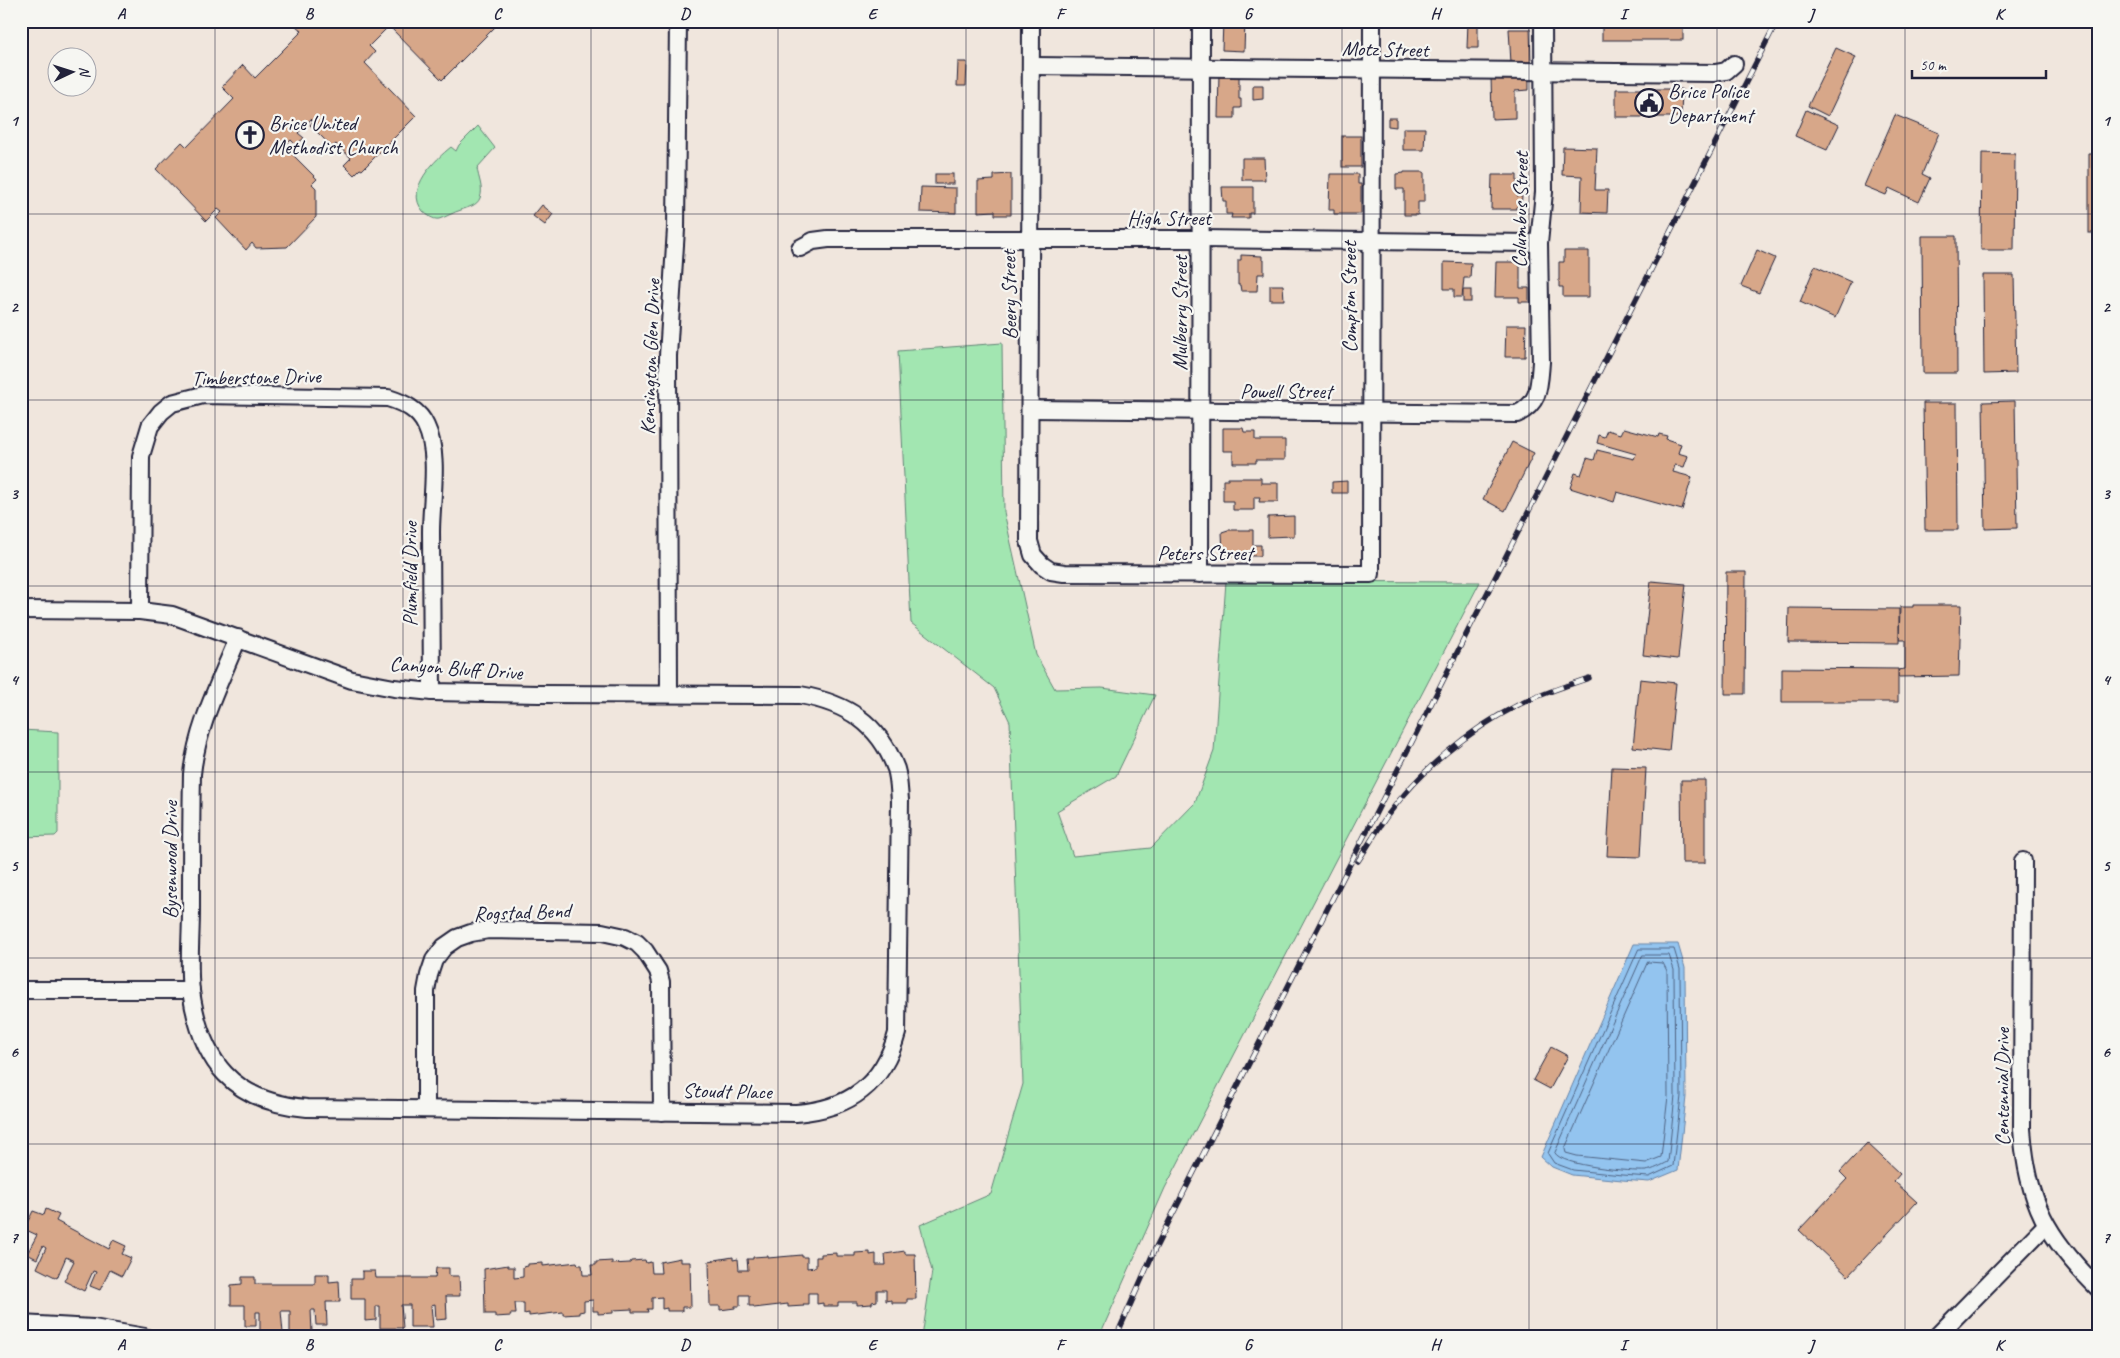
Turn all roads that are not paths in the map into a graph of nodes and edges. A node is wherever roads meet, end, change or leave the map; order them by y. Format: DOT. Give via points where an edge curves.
graph roads {
  1 [pos="678,21"];
  2 [pos="1031,21"];
  3 [pos="1201,21"];
  4 [pos="1372,21"];
  5 [pos="1542,21"];
  6 [pos="1734,64"];
  7 [pos="1032,66"];
  8 [pos="1201,68"];
  9 [pos="1372,70"];
  10 [pos="1542,73"];
  11 [pos="1030,239"];
  12 [pos="1202,239"];
  13 [pos="1371,240"];
  14 [pos="1539,243"];
  15 [pos="800,248"];
  16 [pos="1535,400"];
  17 [pos="1030,409"];
  18 [pos="1200,411"];
  19 [pos="1370,413"];
  20 [pos="433,457"];
  21 [pos="1042,565"];
  22 [pos="1200,574"];
  23 [pos="1371,574"];
  24 [pos="21,610"];
  25 [pos="140,611"];
  26 [pos="238,638"];
  27 [pos="432,692"];
  28 [pos="669,694"];
  29 [pos="884,744"];
  30 [pos="2023,861"];
  31 [pos="21,990"];
  32 [pos="191,990"];
  33 [pos="230,1080"];
  34 [pos="426,1109"];
  35 [pos="662,1112"];
  36 [pos="2046,1225"];
  37 [pos="2099,1289"];
  38 [pos="21,1324"];
  39 [pos="145,1337"];
  40 [pos="1936,1337"];
  1 -- 28 [label="street, Kensington Glen Drive" via="676,229 668,356"];
  2 -- 7 [label="street, Beery Street"];
  3 -- 8 [label="street, Mulberry Street"];
  4 -- 9 [label="street, Compton Street"];
  5 -- 10 [label="street, Columbus Street"];
  6 -- 10 [label="street, Motz Street" via="1726,72 1715,73"];
  7 -- 8 [label="street, Motz Street"];
  7 -- 11 [label="street, Beery Street"];
  8 -- 9 [label="street, Motz Street"];
  8 -- 12 [label="street, Mulberry Street"];
  9 -- 10 [label="street, Motz Street"];
  9 -- 13 [label="street, Compton Street"];
  10 -- 14 [label="street, Columbus Street" via="1544,192"];
  11 -- 12 [label="street, High Street"];
  11 -- 15 [label="street, High Street" via="828,239 813,241"];
  11 -- 17 [label="street, Beery Street"];
  12 -- 13 [label="street, High Street"];
  12 -- 18 [label="street, Mulberry Street"];
  13 -- 14 [label="street, High Street"];
  13 -- 19 [label="street, Compton Street"];
  14 -- 16 [label="street, Columbus Street" via="1541,362"];
  16 -- 19 [label="street, Powell Street" via="1528,409 1517,414"];
  17 -- 18 [label="street, Powell Street"];
  17 -- 21 [label="street, Beery Street" via="1030,541 1033,555"];
  18 -- 19 [label="street, Powell Street"];
  18 -- 22 [label="street, Mulberry Street"];
  19 -- 23 [label="street, Compton Street"];
  20 -- 25 [label="street, Timberstone Drive" via="426,425 416,412 388,398 203,395 172,404 150,426 141,456"];
  20 -- 27 [label="street, Plumfield Drive"];
  21 -- 22 [label="street, Peters Street" via="1051,571 1064,573"];
  22 -- 23 [label="street, Peters Street"];
  24 -- 25 [label="street, Canyon Bluff Drive"];
  25 -- 26 [label="street, Canyon Bluff Drive" via="182,617"];
  26 -- 27 [label="street, Canyon Bluff Drive" via="352,680"];
  26 -- 32 [label="street, Bysenwood Drive" via="195,749 192,774"];
  27 -- 28 [label="street, Canyon Bluff Drive"];
  28 -- 29 [label="street, Canyon Bluff Drive" via="800,695 824,699 867,724"];
  29 -- 35 [label="street, Stoudt Place" via="896,771 900,800 897,1034 884,1067 862,1092 814,1112"];
  30 -- 36 [label="street, Centennial Drive" via="2024,1162"];
  31 -- 32 [label="street"];
  32 -- 33 [label="street, Bysenwood Drive" via="199,1029 212,1060"];
  33 -- 34 [label="street, Stoudt Place" via="250,1093 288,1106"];
  34 -- 35 [label="street, Stoudt Place"];
  34 -- 35 [label="street, Rogstad Bend" via="426,991 434,960 457,938 488,930 602,932 625,937 646,951 661,982"];
  36 -- 37 [label="street, Centennial Drive" via="2057,1243"];
  36 -- 40 [label="street"];
  38 -- 39 [label="street" via="93,1328"];
}
